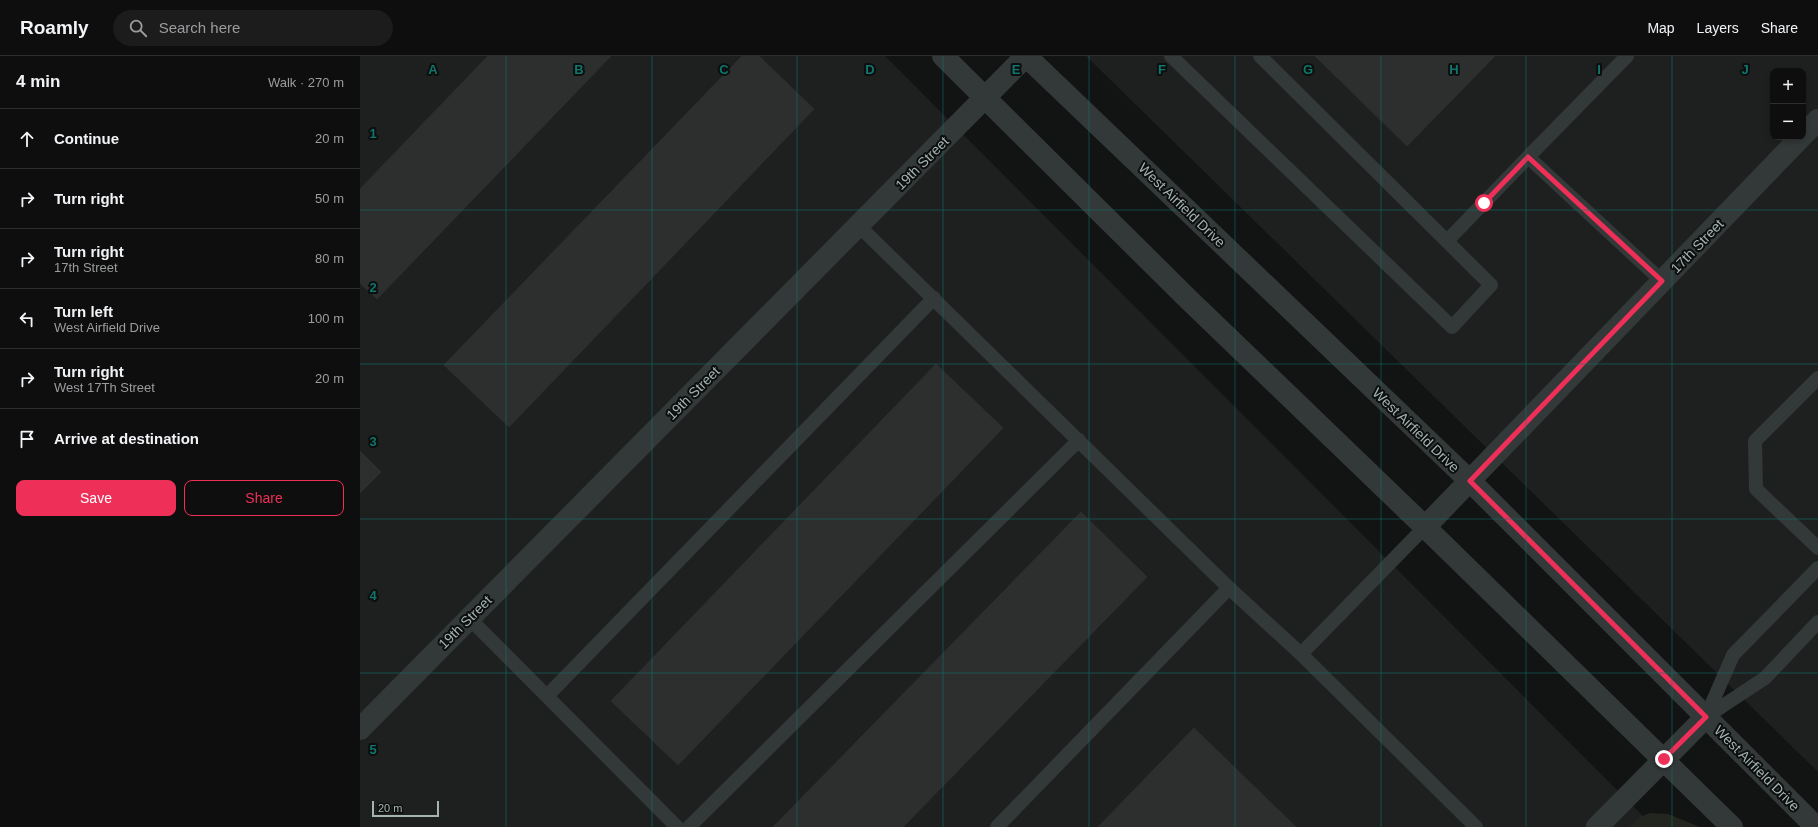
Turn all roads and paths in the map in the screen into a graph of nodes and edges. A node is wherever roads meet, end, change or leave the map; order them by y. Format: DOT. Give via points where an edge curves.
graph roads {
  1 [pos="943,56"];
  2 [pos="1026,56"];
  3 [pos="1171,56"];
  4 [pos="1260,56"];
  5 [pos="1627,56"];
  6 [pos="986,97"];
  7 [pos="1818,120"];
  8 [pos="1806,132"];
  9 [pos="1798,140"];
  10 [pos="1528,157"];
  11 [pos="859,226"];
  12 [pos="1447,241"];
  13 [pos="1662,281"];
  14 [pos="934,298"];
  15 [pos="1818,378"];
  16 [pos="1079,440"];
  17 [pos="1470,481"];
  18 [pos="1425,527"];
  19 [pos="1818,548"];
  20 [pos="1818,568"];
  21 [pos="1229,588"];
  22 [pos="469,618"];
  23 [pos="1818,622"];
  24 [pos="1300,654"];
  25 [pos="547,696"];
  26 [pos="1706,717"];
  27 [pos="360,729"];
  28 [pos="1664,759"];
  29 [pos="677,827"];
  30 [pos="689,827"];
  31 [pos="997,827"];
  32 [pos="1476,827"];
  33 [pos="1597,827"];
  34 [pos="1732,827"];
  35 [pos="1816,827"];
  1 -- 6 [label="street"];
  2 -- 6 [label="street, 19th Street"];
  2 -- 17 [label="street, West Airfield Drive"];
  3 -- 12 [label="lane" via="1452,327 1491,285"];
  4 -- 12 [label="lane"];
  5 -- 10 [label="lane"];
  6 -- 11 [label="street, 19th Street"];
  6 -- 18 [label="street" via="1186,297"];
  7 -- 8 [label="street, 17th Street"];
  9 -- 13 [label="street, 17th Street"];
  10 -- 12 [label="lane"];
  10 -- 13 [label="lane"];
  11 -- 14 [label="lane"];
  11 -- 22 [label="street, 19th Street"];
  13 -- 17 [label="street, 17th Street"];
  14 -- 16 [label="lane"];
  14 -- 25 [label="lane"];
  15 -- 19 [label="lane" via="1755,441 1756,489"];
  16 -- 21 [label="lane"];
  16 -- 30 [label="lane"];
  17 -- 18 [label="street, 17th Street"];
  17 -- 26 [label="street, West Airfield Drive"];
  18 -- 24 [label="lane"];
  18 -- 28 [label="street"];
  20 -- 26 [label="lane" via="1733,655"];
  21 -- 24 [label="lane"];
  21 -- 31 [label="lane"];
  22 -- 25 [label="lane"];
  22 -- 27 [label="street, 19th Street"];
  23 -- 26 [label="lane" via="1765,678"];
  24 -- 32 [label="lane"];
  25 -- 29 [label="lane"];
  26 -- 28 [label="street"];
  26 -- 35 [label="street, West Airfield Drive"];
  28 -- 33 [label="street"];
  28 -- 34 [label="street"];
}
